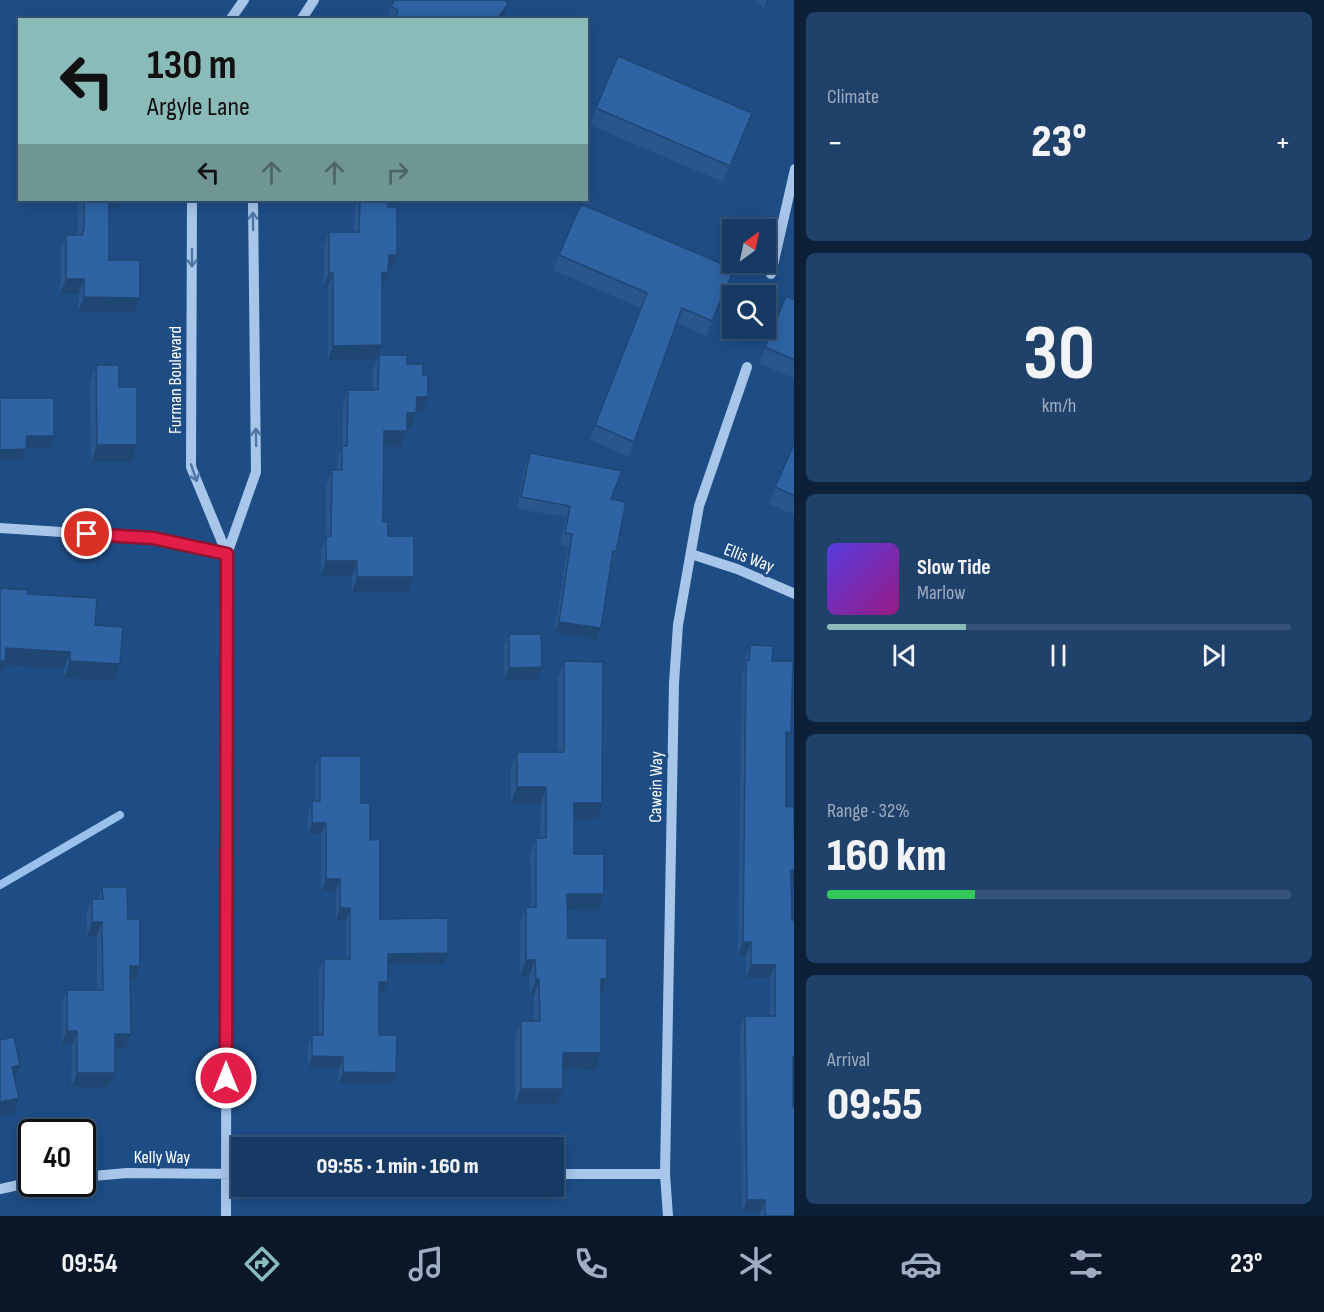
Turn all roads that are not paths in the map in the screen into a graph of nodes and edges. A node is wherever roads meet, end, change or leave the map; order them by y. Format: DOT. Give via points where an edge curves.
graph roads {
  1 [pos="244,0"];
  2 [pos="314,0"];
  3 [pos="231,18"];
  4 [pos="302,18"];
  5 [pos="794,173"];
  6 [pos="192,201"];
  7 [pos="253,201"];
  8 [pos="771,274"];
  9 [pos="747,368"];
  10 [pos="0,528"];
  11 [pos="227,554"];
  12 [pos="691,554"];
  13 [pos="794,594"];
  14 [pos="225,1174"];
  15 [pos="231,1174"];
  16 [pos="564,1174"];
  17 [pos="665,1174"];
  18 [pos="96,1176"];
  19 [pos="18,1185"];
  20 [pos="0,1189"];
  21 [pos="226,1216"];
  22 [pos="668,1216"];
  1 -- 3 [label="street"];
  2 -- 4 [label="street"];
  5 -- 8 [label="street"];
  6 -- 11 [label="street, Furman Boulevard, one-way" via="191,467"];
  11 -- 7 [label="street, Furman Boulevard, one-way" via="256,472"];
  9 -- 12 [label="street, Cawein Way" via="699,506"];
  10 -- 11 [label="street" via="153,538"];
  11 -- 14 [label="street, Furman Boulevard"];
  12 -- 13 [label="street, Ellis Way"];
  12 -- 17 [label="street, Cawein Way" via="678,625 674,683"];
  14 -- 15 [label="street, Kelly Way"];
  14 -- 18 [label="street, Kelly Way"];
  14 -- 21 [label="street, Furman Boulevard"];
  16 -- 17 [label="street"];
  17 -- 22 [label="street, Cawein Way"];
  19 -- 20 [label="street"];
}
